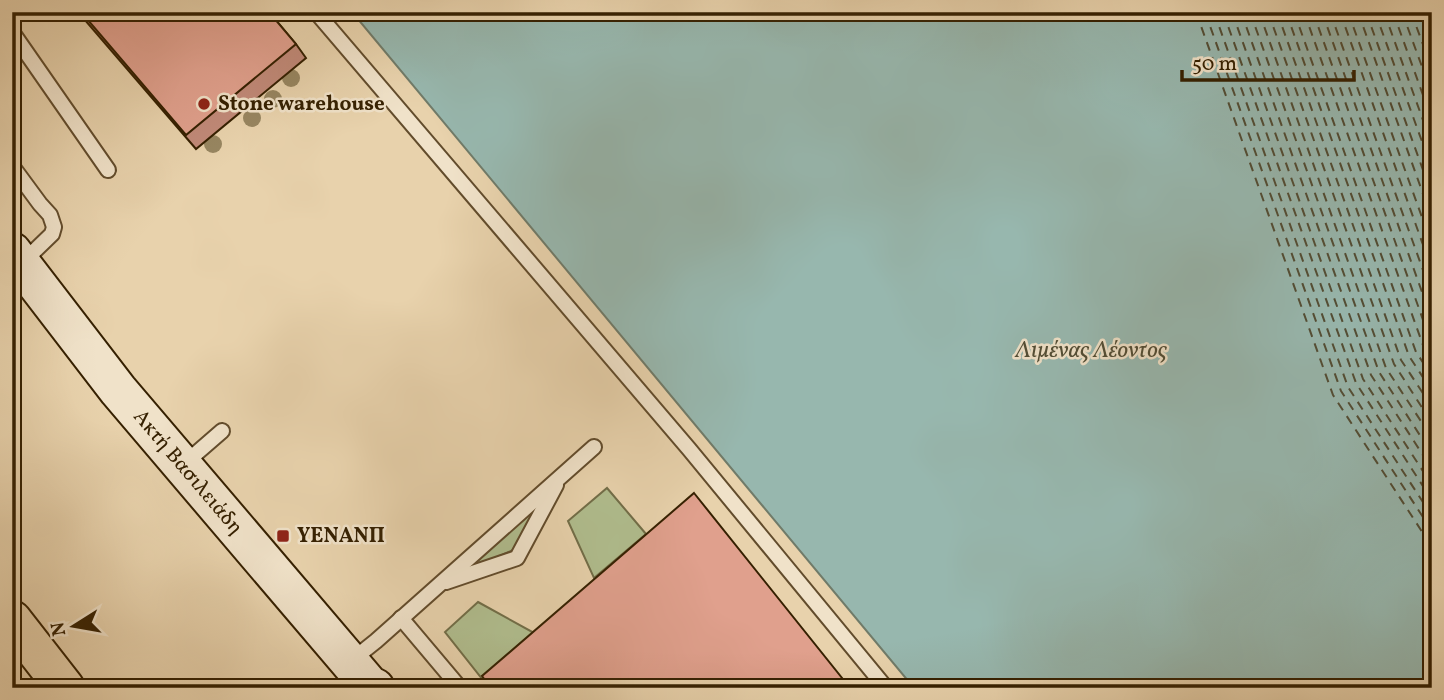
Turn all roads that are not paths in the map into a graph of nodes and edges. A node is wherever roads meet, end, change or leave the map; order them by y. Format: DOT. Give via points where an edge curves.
graph roads {
  1 [pos="316,12"];
  2 [pos="12,32"];
  3 [pos="12,166"];
  4 [pos="108,170"];
  5 [pos="17,258"];
  6 [pos="222,431"];
  7 [pos="593,447"];
  8 [pos="183,465"];
  9 [pos="560,477"];
  10 [pos="438,585"];
  11 [pos="401,618"];
  12 [pos="12,620"];
  13 [pos="12,657"];
  14 [pos="366,681"];
  15 [pos="36,688"];
  16 [pos="65,688"];
  17 [pos="460,688"];
  18 [pos="886,688"];
  1 -- 18 [label="lane"];
  2 -- 4 [label="lane"];
  3 -- 5 [label="lane" via="50,215 54,227 52,234"];
  5 -- 8 [label="street, Ακτή Βασιλειάδη" via="118,390"];
  6 -- 8 [label="lane"];
  7 -- 9 [label="lane"];
  8 -- 14 [label="street, Ακτή Βασιλειάδη"];
  9 -- 10 [label="lane"];
  9 -- 10 [label="lane" via="517,558"];
  10 -- 11 [label="lane"];
  11 -- 14 [label="lane"];
  11 -- 17 [label="lane"];
  12 -- 16 [label="main road"];
  13 -- 15 [label="main road"];
}
